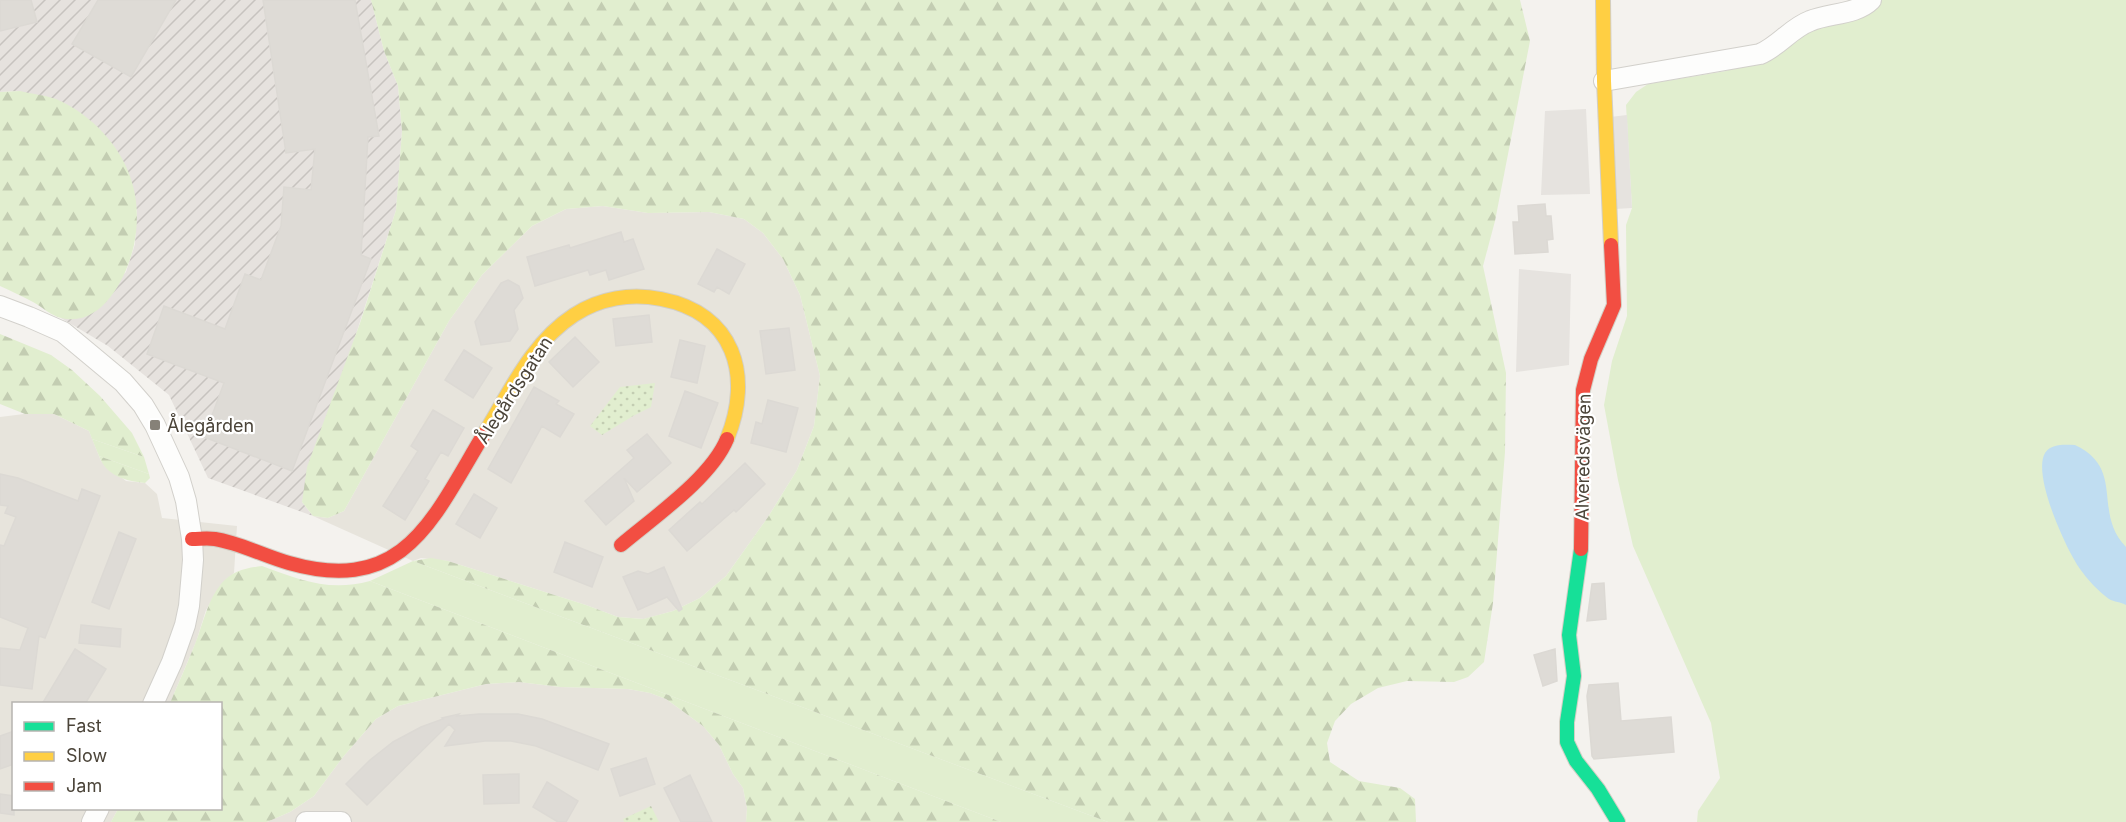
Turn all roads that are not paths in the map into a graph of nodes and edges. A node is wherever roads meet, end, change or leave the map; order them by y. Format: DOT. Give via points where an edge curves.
graph roads {
  1 [pos="1603,0"];
  2 [pos="1872,0"];
  3 [pos="1604,81"];
  4 [pos="0,306"];
  5 [pos="192,539"];
  6 [pos="621,545"];
  7 [pos="154,702"];
  8 [pos="306,822"];
  9 [pos="341,822"];
  10 [pos="1618,822"];
  1 -- 3 [label="street, Alveredsvägen"];
  2 -- 3 [label="street" via="1798,26 1772,49 1760,54"];
  3 -- 10 [label="street, Alveredsvägen" via="1614,305 1582,390 1582,541 1569,635 1574,676 1567,742"];
  4 -- 5 [label="street" via="63,332 123,382 143,405 179,477"];
  5 -- 6 [label="street, Ålegårdsgatan" via="214,539 319,572 353,571 390,560 418,538 432,519 527,363 554,330 593,304 615,298 661,297 694,307 722,330 736,359 740,397 732,432 717,461"];
  5 -- 7 [label="street" via="192,580 185,625"];
  8 -- 9 [label="street"];
}
